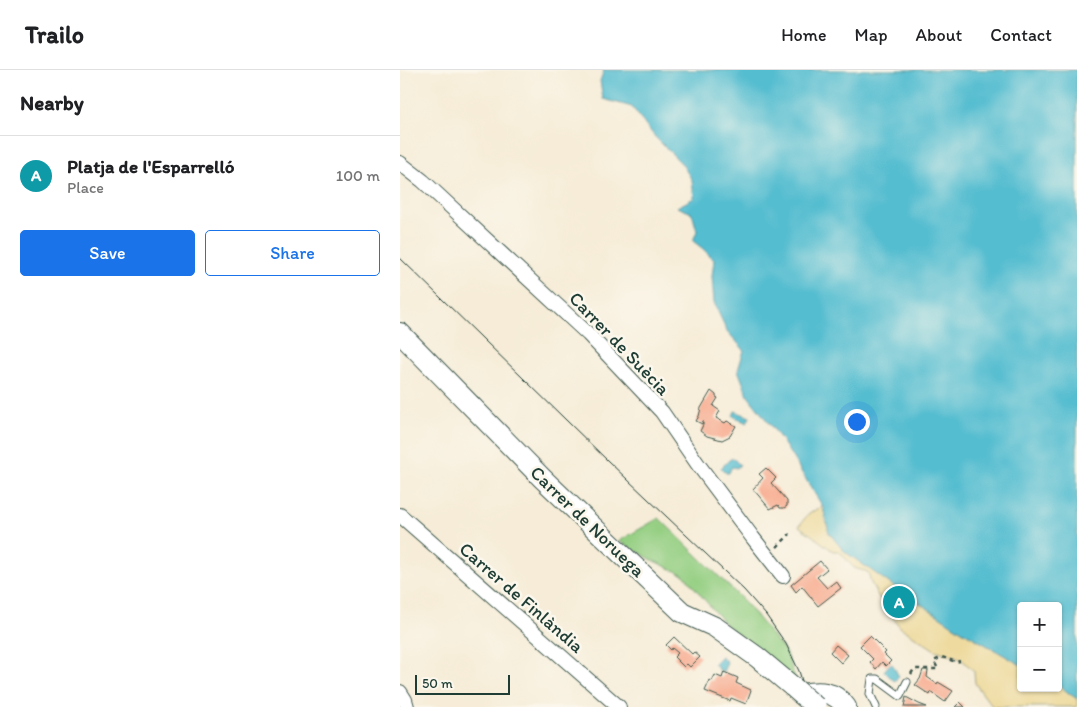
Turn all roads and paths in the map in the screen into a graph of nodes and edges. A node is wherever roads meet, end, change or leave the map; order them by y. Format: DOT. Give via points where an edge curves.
graph roads {
  1 [pos="400,163"];
  2 [pos="400,333"];
  3 [pos="400,515"];
  4 [pos="790,534"];
  5 [pos="776,548"];
  6 [pos="783,576"];
  7 [pos="960,661"];
  8 [pos="907,682"];
  9 [pos="400,692"];
  10 [pos="804,696"];
  11 [pos="407,707"];
  12 [pos="619,707"];
  13 [pos="846,707"];
  14 [pos="876,707"];
  1 -- 6 [label="street, Carrer de Suècia" via="588,334 662,412 696,463"];
  2 -- 10 [label="street, Carrer de Noruega" via="542,478 682,612 715,627"];
  3 -- 12 [label="street, Carrer de Finlàndia"];
  4 -- 5 [label="path"];
  7 -- 8 [label="path" via="942,657 934,661 938,669 914,669"];
  8 -- 14 [label="lane" via="900,696 877,679 872,679 870,694"];
  9 -- 11 [label="street"];
  10 -- 13 [label="street" via="815,692 828,693"];
}
